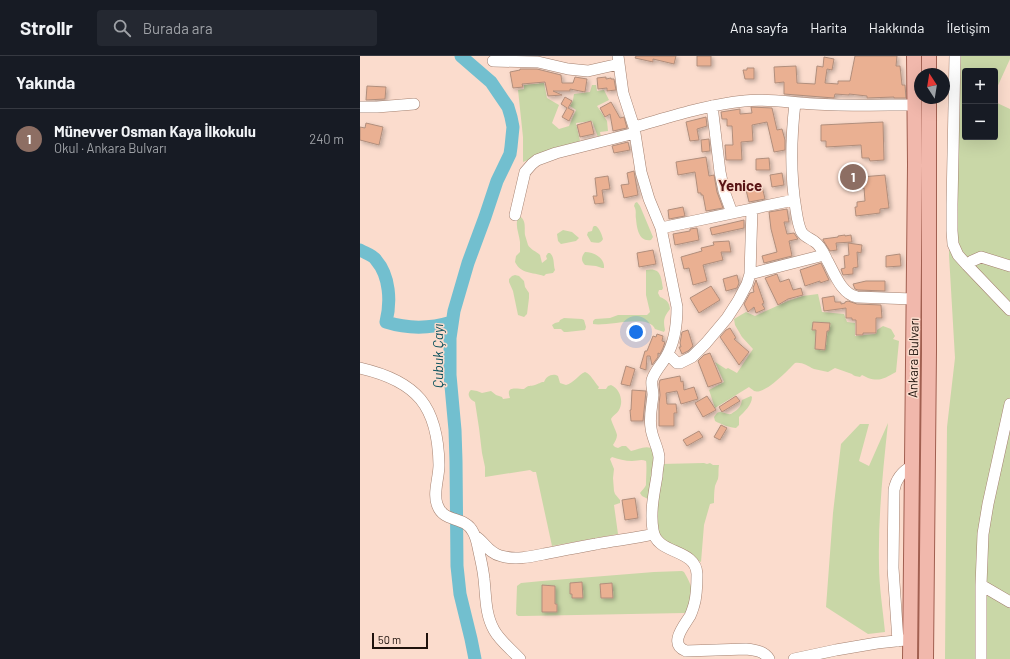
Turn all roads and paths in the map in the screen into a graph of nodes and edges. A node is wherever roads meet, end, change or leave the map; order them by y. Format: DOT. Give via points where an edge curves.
graph roads {
  1 [pos="914,56"];
  2 [pos="929,56"];
  3 [pos="955,56"];
  4 [pos="618,60"];
  5 [pos="493,61"];
  6 [pos="929,68"];
  7 [pos="795,103"];
  8 [pos="414,104"];
  9 [pos="929,104"];
  10 [pos="914,105"];
  11 [pos="360,106"];
  12 [pos="712,106"];
  13 [pos="635,130"];
  14 [pos="794,200"];
  15 [pos="752,209"];
  16 [pos="732,213"];
  17 [pos="515,215"];
  18 [pos="661,228"];
  19 [pos="824,255"];
  20 [pos="967,265"];
  21 [pos="1010,266"];
  22 [pos="750,274"];
  23 [pos="913,299"];
  24 [pos="1010,310"];
  25 [pos="668,354"];
  26 [pos="363,369"];
  27 [pos="1010,404"];
  28 [pos="653,534"];
  29 [pos="475,536"];
  30 [pos="980,585"];
  31 [pos="1010,602"];
  32 [pos="904,641"];
  33 [pos="909,658"];
  34 [pos="520,659"];
  35 [pos="770,659"];
  36 [pos="794,659"];
  37 [pos="926,659"];
  38 [pos="981,659"];
  1 -- 10 [label="main road, Ankara Bulvarı"];
  2 -- 6 [label="main road"];
  3 -- 20 [label="street" via="952,231 953,244"];
  4 -- 5 [label="street" via="588,71 538,62"];
  4 -- 13 [label="street" via="623,93"];
  7 -- 10 [label="street"];
  7 -- 12 [label="street" via="746,100"];
  7 -- 14 [label="street" via="792,143"];
  8 -- 11 [label="street"];
  9 -- 37 [label="main road, Ankara Bulvarı"];
  10 -- 23 [label="main road, Ankara Bulvarı"];
  12 -- 13 [label="street"];
  12 -- 16 [label="street" via="720,172"];
  13 -- 17 [label="street" via="537,160 525,172"];
  13 -- 18 [label="street" via="643,179"];
  14 -- 15 [label="street"];
  14 -- 19 [label="street" via="802,233 816,243"];
  15 -- 16 [label="street"];
  15 -- 22 [label="street"];
  16 -- 18 [label="street"];
  18 -- 25 [label="street" via="677,307 673,341"];
  19 -- 22 [label="street"];
  19 -- 23 [label="street" via="844,290 852,296"];
  20 -- 21 [label="street" via="981,257"];
  20 -- 24 [label="street"];
  22 -- 25 [label="street" via="738,302 727,318 692,357 677,363"];
  23 -- 32 [label="main road, Ankara Bulvarı" via="912,466"];
  25 -- 28 [label="street" via="652,379 650,428 659,460 653,500"];
  26 -- 29 [label="street" via="401,382 418,396 429,412 438,453 438,509 444,515 467,524"];
  27 -- 30 [label="street" via="984,526"];
  28 -- 29 [label="street" via="521,558 493,553"];
  28 -- 35 [label="street" via="656,540 687,558 696,568 695,602 679,635 678,643 682,650 692,652 746,649 764,653"];
  29 -- 34 [label="street" via="491,624 498,636"];
  30 -- 31 [label="street"];
  30 -- 38 [label="street"];
  32 -- 33 [label="main road, Ankara Bulvarı"];
  32 -- 36 [label="street" via="877,642"];
}
